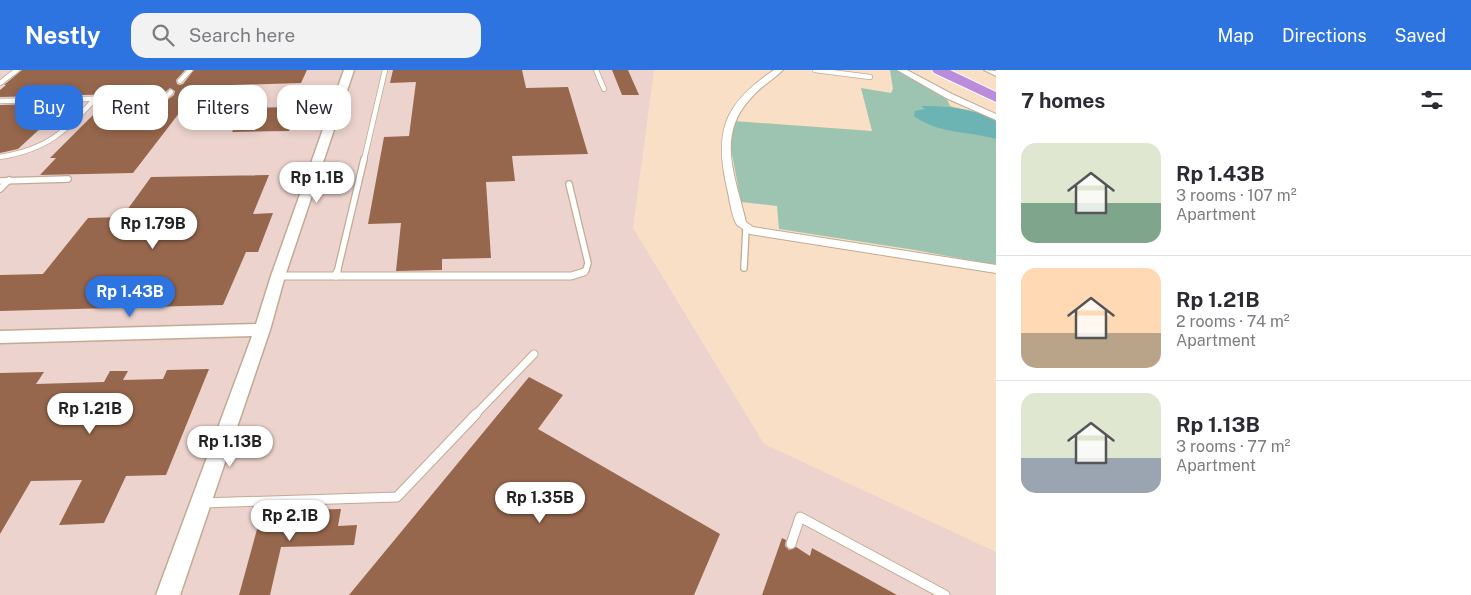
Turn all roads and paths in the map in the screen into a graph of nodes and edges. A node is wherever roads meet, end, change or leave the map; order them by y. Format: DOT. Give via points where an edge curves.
graph roads {
  1 [pos="17,70"];
  2 [pos="190,70"];
  3 [pos="349,70"];
  4 [pos="385,70"];
  5 [pos="596,70"];
  6 [pos="779,70"];
  7 [pos="815,70"];
  8 [pos="901,70"];
  9 [pos="938,70"];
  10 [pos="956,70"];
  11 [pos="988,70"];
  12 [pos="996,74"];
  13 [pos="870,77"];
  14 [pos="180,81"];
  15 [pos="0,83"];
  16 [pos="604,89"];
  17 [pos="996,89"];
  18 [pos="171,92"];
  19 [pos="168,95"];
  20 [pos="996,98"];
  21 [pos="93,99"];
  22 [pos="0,101"];
  23 [pos="93,101"];
  24 [pos="996,108"];
  25 [pos="983,110"];
  26 [pos="996,117"];
  27 [pos="0,158"];
  28 [pos="68,179"];
  29 [pos="9,180"];
  30 [pos="0,181"];
  31 [pos="569,184"];
  32 [pos="0,189"];
  33 [pos="746,228"];
  34 [pos="744,268"];
  35 [pos="996,269"];
  36 [pos="278,276"];
  37 [pos="336,276"];
  38 [pos="262,330"];
  39 [pos="0,337"];
  40 [pos="534,354"];
  41 [pos="199,504"];
  42 [pos="791,544"];
  43 [pos="168,595"];
  44 [pos="945,595"];
  1 -- 15 [label="lane"];
  2 -- 14 [label="lane"];
  3 -- 36 [label="street"];
  4 -- 37 [label="lane"];
  5 -- 16 [label="lane"];
  6 -- 33 [label="street" via="746,98 731,120 726,136 726,156 741,223"];
  7 -- 13 [label="lane"];
  8 -- 25 [label="street"];
  9 -- 20 [label="highway"];
  10 -- 17 [label="highway"];
  11 -- 12 [label="street"];
  18 -- 19 [label="lane"];
  21 -- 22 [label="lane"];
  23 -- 27 [label="lane" via="53,141 31,151"];
  24 -- 25 [label="street"];
  25 -- 26 [label="street"];
  28 -- 29 [label="lane"];
  29 -- 30 [label="lane"];
  29 -- 32 [label="lane"];
  31 -- 37 [label="lane" via="588,263 581,274"];
  33 -- 34 [label="lane"];
  33 -- 35 [label="street"];
  36 -- 37 [label="lane"];
  36 -- 38 [label="street"];
  38 -- 39 [label="street"];
  38 -- 41 [label="street"];
  40 -- 41 [label="lane" via="397,497"];
  41 -- 43 [label="street"];
  42 -- 44 [label="lane" via="800,517"];
}
